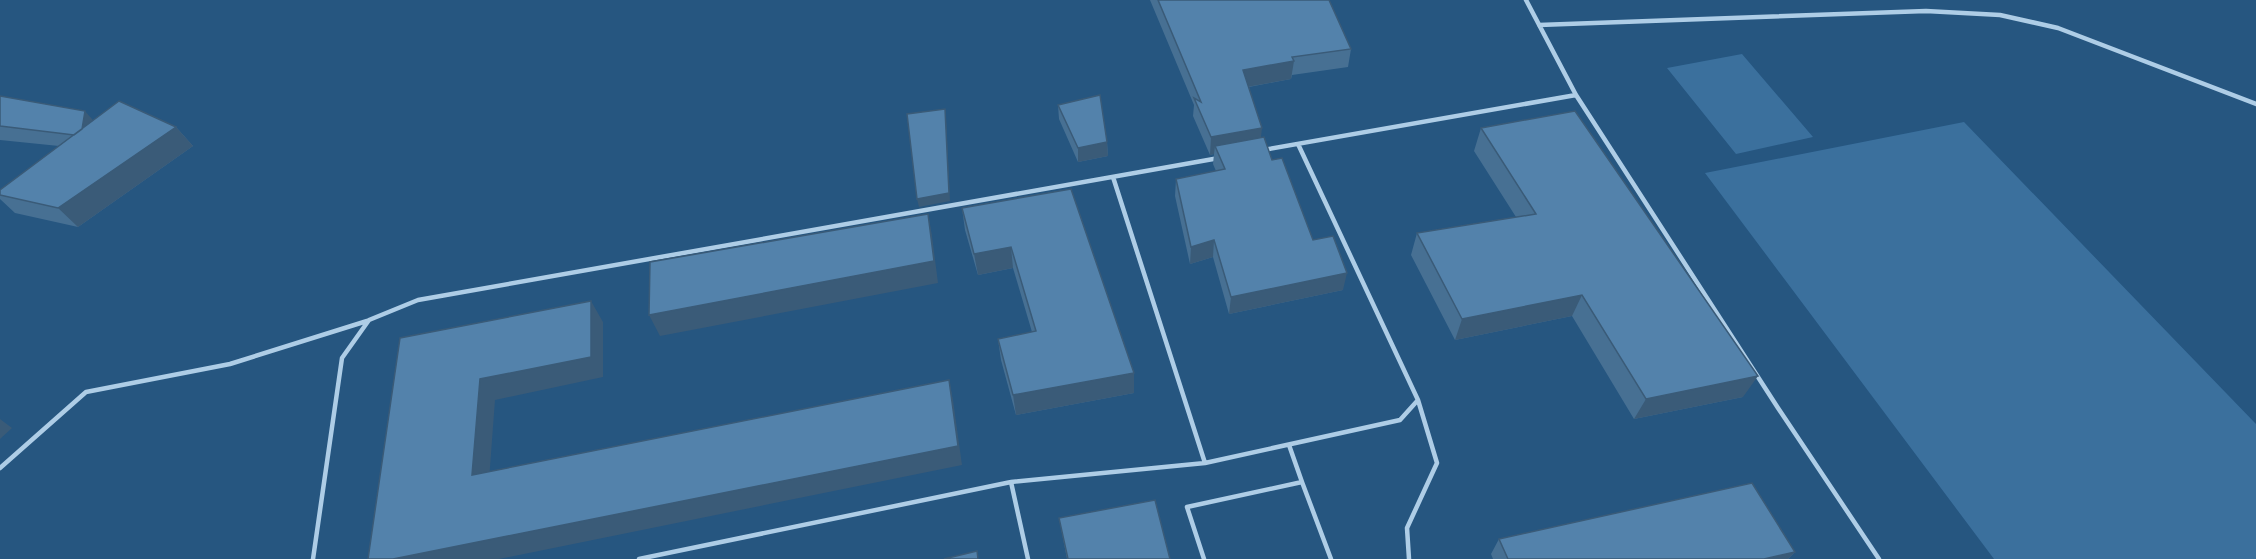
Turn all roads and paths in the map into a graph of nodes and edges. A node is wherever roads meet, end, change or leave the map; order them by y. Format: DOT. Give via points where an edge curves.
graph roads {
  1 [pos="1526,0"];
  2 [pos="1539,25"];
  3 [pos="1576,95"];
  4 [pos="2256,104"];
  5 [pos="1298,144"];
  6 [pos="1252,152"];
  7 [pos="1228,156"];
  8 [pos="1113,177"];
  9 [pos="369,320"];
  10 [pos="1418,400"];
  11 [pos="1289,445"];
  12 [pos="1205,463"];
  13 [pos="0,468"];
  14 [pos="1011,482"];
  15 [pos="1302,482"];
  16 [pos="313,559"];
  17 [pos="639,559"];
  18 [pos="1028,559"];
  19 [pos="1204,559"];
  20 [pos="1331,559"];
  21 [pos="1409,559"];
  22 [pos="1880,559"];
  1 -- 2 [label="lane"];
  2 -- 3 [label="lane"];
  2 -- 4 [label="lane" via="1926,11 2000,15 2058,28"];
  3 -- 5 [label="lane"];
  3 -- 22 [label="lane"];
  5 -- 6 [label="lane"];
  5 -- 10 [label="lane"];
  7 -- 8 [label="lane"];
  8 -- 9 [label="lane" via="418,300"];
  8 -- 12 [label="lane"];
  9 -- 13 [label="lane" via="230,364 86,392"];
  9 -- 16 [label="lane" via="342,358"];
  10 -- 11 [label="lane" via="1400,420"];
  10 -- 21 [label="lane" via="1437,463 1407,528"];
  11 -- 12 [label="lane"];
  11 -- 15 [label="lane"];
  12 -- 14 [label="lane"];
  14 -- 17 [label="lane"];
  14 -- 18 [label="lane"];
  15 -- 19 [label="lane" via="1187,507"];
  15 -- 20 [label="lane"];
}
